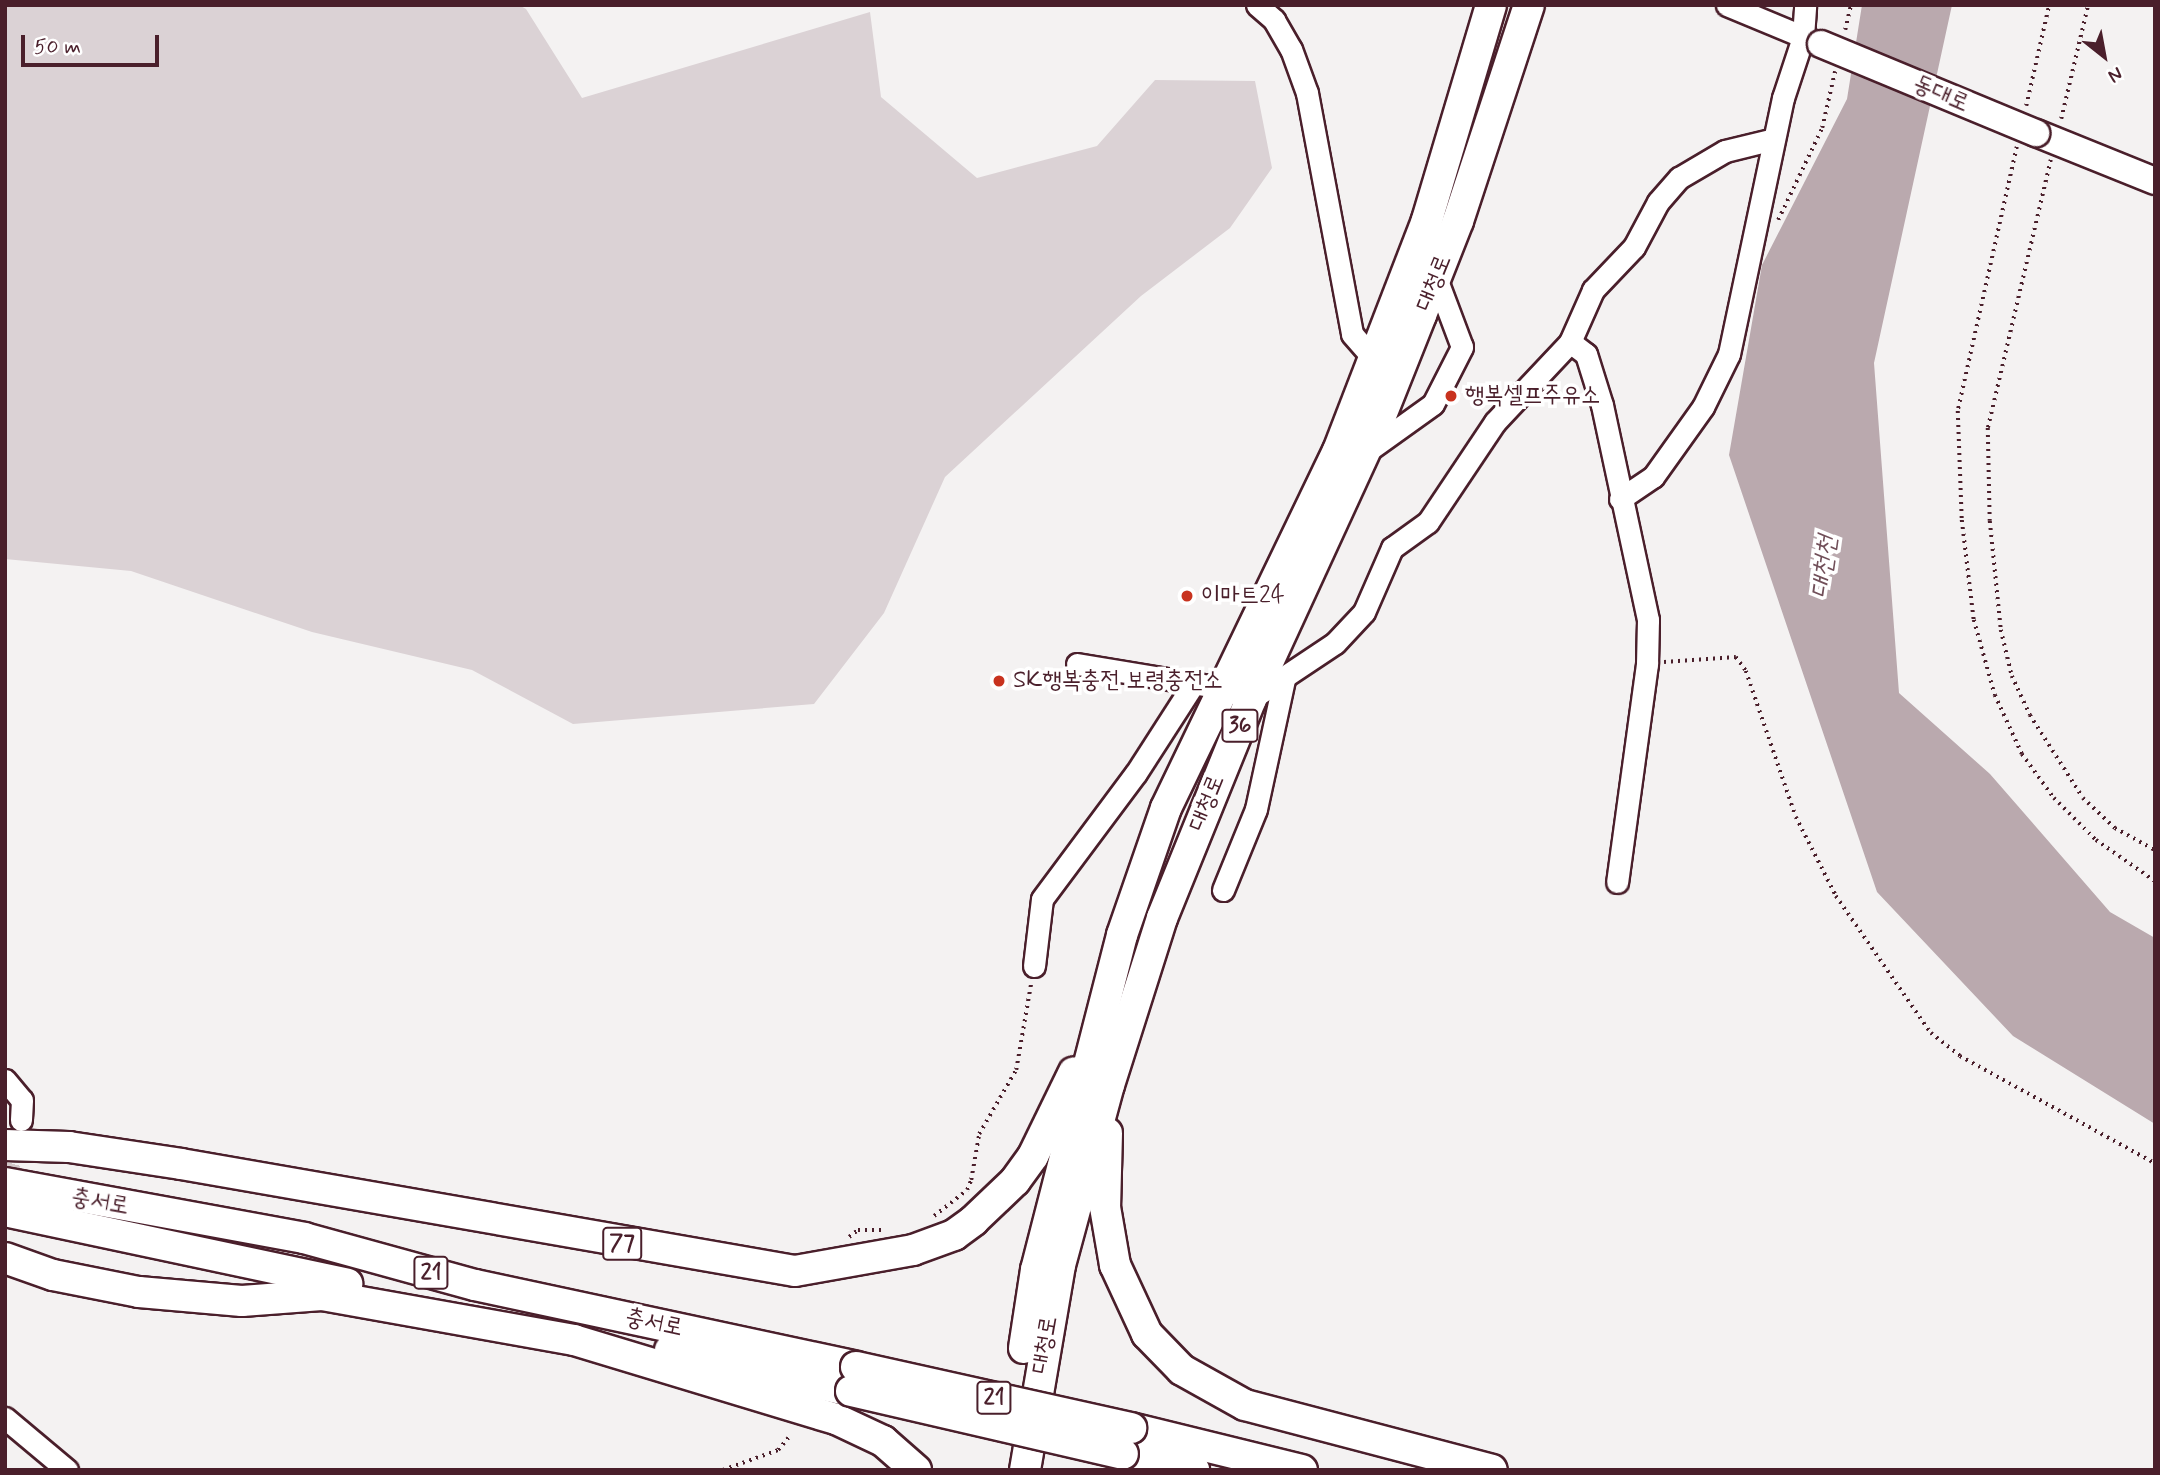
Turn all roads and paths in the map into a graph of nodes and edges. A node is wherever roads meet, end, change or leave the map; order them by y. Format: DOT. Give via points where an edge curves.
graph roads {
  1 [pos="1258,5"];
  2 [pos="1491,5"];
  3 [pos="1530,5"];
  4 [pos="1727,5"];
  5 [pos="1805,5"];
  6 [pos="1851,5"];
  7 [pos="2049,5"];
  8 [pos="2088,5"];
  9 [pos="1822,41"];
  10 [pos="1836,67"];
  11 [pos="2034,130"];
  12 [pos="1774,139"];
  13 [pos="2155,181"];
  14 [pos="1774,225"];
  15 [pos="1436,278"];
  16 [pos="1570,342"];
  17 [pos="1371,356"];
  18 [pos="1364,453"];
  19 [pos="1620,499"];
  20 [pos="1077,664"];
  21 [pos="1647,664"];
  22 [pos="1284,679"];
  23 [pos="1208,686"];
  24 [pos="1251,699"];
  25 [pos="2155,850"];
  26 [pos="1617,881"];
  27 [pos="2155,881"];
  28 [pos="1223,890"];
  29 [pos="1034,966"];
  30 [pos="1107,998"];
  31 [pos="5,1080"];
  32 [pos="1109,1085"];
  33 [pos="21,1119"];
  34 [pos="5,1145"];
  35 [pos="2155,1163"];
  36 [pos="5,1183"];
  37 [pos="5,1211"];
  38 [pos="924,1223"];
  39 [pos="885,1230"];
  40 [pos="839,1245"];
  41 [pos="5,1258"];
  42 [pos="854,1379"];
  43 [pos="5,1418"];
  44 [pos="788,1438"];
  45 [pos="1127,1441"];
  46 [pos="67,1470"];
  47 [pos="723,1470"];
  48 [pos="916,1470"];
  49 [pos="1005,1470"];
  50 [pos="1025,1470"];
  51 [pos="1194,1470"];
  52 [pos="1301,1470"];
  53 [pos="1492,1470"];
  1 -- 17 [label="street" via="1274,20 1291,49 1307,93 1352,334"];
  2 -- 17 [label="highway, 대청로 / 36" via="1427,220"];
  3 -- 15 [label="highway, 대청로 / 36"];
  4 -- 9 [label="street, 동대로"];
  5 -- 9 [label="street"];
  6 -- 9 [label="path"];
  7 -- 11 [label="path"];
  8 -- 11 [label="path"];
  9 -- 11 [label="main road, 동대로, bridge"];
  9 -- 12 [label="street"];
  10 -- 14 [label="path" via="1822,128"];
  11 -- 13 [label="main road, 동대로"];
  11 -- 25 [label="path" via="1988,428 1990,521 2001,630 2012,676 2030,715 2083,798 2115,828"];
  11 -- 27 [label="path" via="1958,411 1962,520 1974,620 1995,695 2022,754 2054,798 2096,840"];
  12 -- 16 [label="street" via="1725,152 1679,178 1658,202 1634,247 1593,290"];
  12 -- 19 [label="street" via="1729,354 1703,407 1653,477"];
  15 -- 18 [label="highway, 대청로 / 36"];
  15 -- 18 [label="street" via="1462,347 1433,404"];
  16 -- 19 [label="street" via="1586,354 1602,405"];
  16 -- 22 [label="street" via="1495,422 1428,522 1392,548 1364,612 1335,643"];
  17 -- 23 [label="highway, 대청로 / 36" via="1338,451"];
  18 -- 24 [label="highway, 대청로 / 36"];
  19 -- 21 [label="street" via="1648,620"];
  20 -- 23 [label="street"];
  21 -- 26 [label="street"];
  21 -- 35 [label="path" via="1736,657 1746,671 1796,817 1836,896 1931,1033 1960,1056"];
  22 -- 24 [label="street"];
  22 -- 28 [label="street" via="1256,809"];
  23 -- 24 [label="street"];
  23 -- 29 [label="street" via="1042,899"];
  23 -- 30 [label="highway, 대청로 / 36" via="1122,935"];
  24 -- 32 [label="highway, 대청로 / 36" via="1162,918"];
  29 -- 38 [label="path" via="1016,1070 979,1134 971,1180 957,1199"];
  30 -- 34 [label="highway, 77" via="1033,1156 995,1202 934,1244 890,1257 795,1271 181,1164 69,1147"];
  30 -- 49 [label="highway, 대청로 / 36" via="1036,1270"];
  31 -- 33 [label="street" via="22,1100"];
  32 -- 50 [label="highway, 대청로 / 36" via="1060,1265"];
  32 -- 53 [label="highway" via="1108,1240 1123,1291 1164,1353 1200,1383 1245,1405"];
  36 -- 42 [label="highway, 충서로 / 21" via="304,1238"];
  37 -- 42 [label="highway, 충서로 / 21"];
  39 -- 40 [label="path" via="858,1230"];
  41 -- 48 [label="highway" via="53,1275 139,1292 242,1301 322,1295 574,1340 836,1419 883,1441"];
  42 -- 45 [label="highway, 21, bridge"];
  43 -- 46 [label="street"];
  44 -- 47 [label="path" via="778,1450"];
  45 -- 51 [label="highway, 21"];
  45 -- 52 [label="highway, 21"];
}
